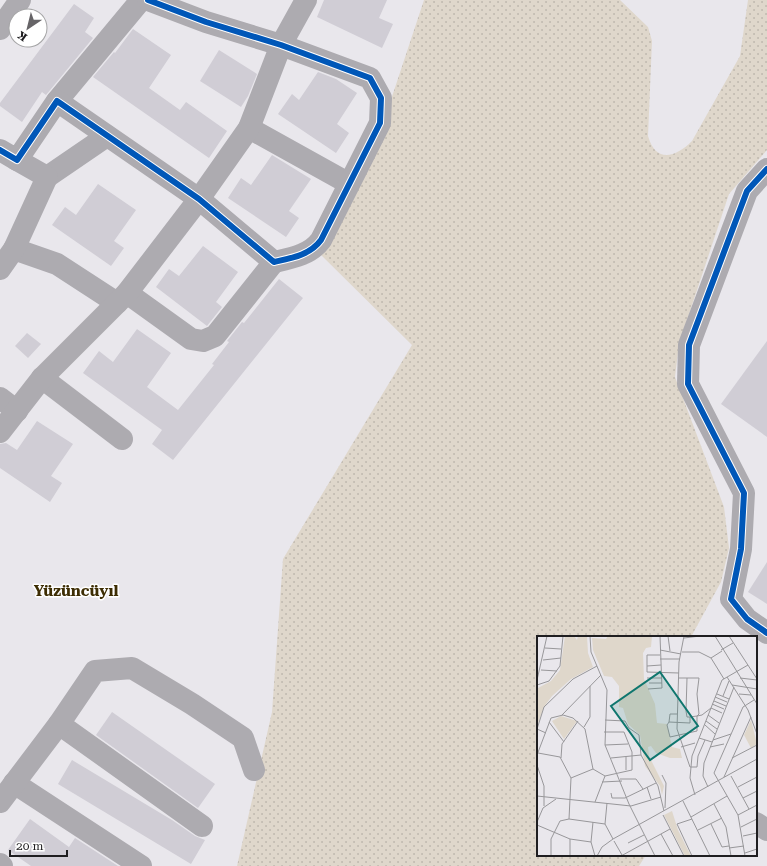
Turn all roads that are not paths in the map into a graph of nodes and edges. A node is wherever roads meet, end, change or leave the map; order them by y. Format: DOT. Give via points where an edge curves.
graph roads {
  1 [pos="20,0"];
  2 [pos="141,0"];
  3 [pos="148,0"];
  4 [pos="306,0"];
  5 [pos="0,29"];
  6 [pos="281,45"];
  7 [pos="56,101"];
  8 [pos="249,128"];
  9 [pos="107,136"];
  10 [pos="8,155"];
  11 [pos="767,169"];
  12 [pos="47,177"];
  13 [pos="348,183"];
  14 [pos="199,199"];
  15 [pos="14,249"];
  16 [pos="274,262"];
  17 [pos="0,268"];
  18 [pos="122,298"];
  19 [pos="42,378"];
  20 [pos="8,404"];
  21 [pos="0,432"];
  22 [pos="122,438"];
  23 [pos="767,633"];
  24 [pos="59,724"];
  25 [pos="254,770"];
  26 [pos="14,783"];
  27 [pos="0,802"];
  28 [pos="757,824"];
  29 [pos="202,826"];
  30 [pos="767,830"];
  31 [pos="141,866"];
  1 -- 5 [label="street"];
  2 -- 7 [label="street"];
  3 -- 6 [label="street" via="206,22"];
  4 -- 6 [label="street"];
  6 -- 8 [label="street"];
  6 -- 13 [label="street" via="370,78 381,98 380,123"];
  7 -- 9 [label="street"];
  7 -- 10 [label="street"];
  8 -- 13 [label="street"];
  8 -- 14 [label="street"];
  9 -- 12 [label="street"];
  9 -- 14 [label="street"];
  10 -- 12 [label="street"];
  11 -- 23 [label="street" via="747,191 688,345 688,384 744,493 741,549 731,599 748,619"];
  12 -- 15 [label="street"];
  13 -- 16 [label="street" via="322,240 314,249 299,256"];
  14 -- 16 [label="street"];
  14 -- 18 [label="street"];
  15 -- 17 [label="street"];
  15 -- 18 [label="street" via="57,264"];
  16 -- 18 [label="street" via="215,336 203,341 191,339"];
  18 -- 19 [label="street"];
  19 -- 20 [label="street"];
  19 -- 22 [label="street"];
  20 -- 21 [label="street"];
  24 -- 25 [label="street" via="95,671 132,668 243,738"];
  24 -- 26 [label="street"];
  24 -- 29 [label="street"];
  26 -- 27 [label="street"];
  26 -- 31 [label="street"];
  28 -- 30 [label="street"];
}
